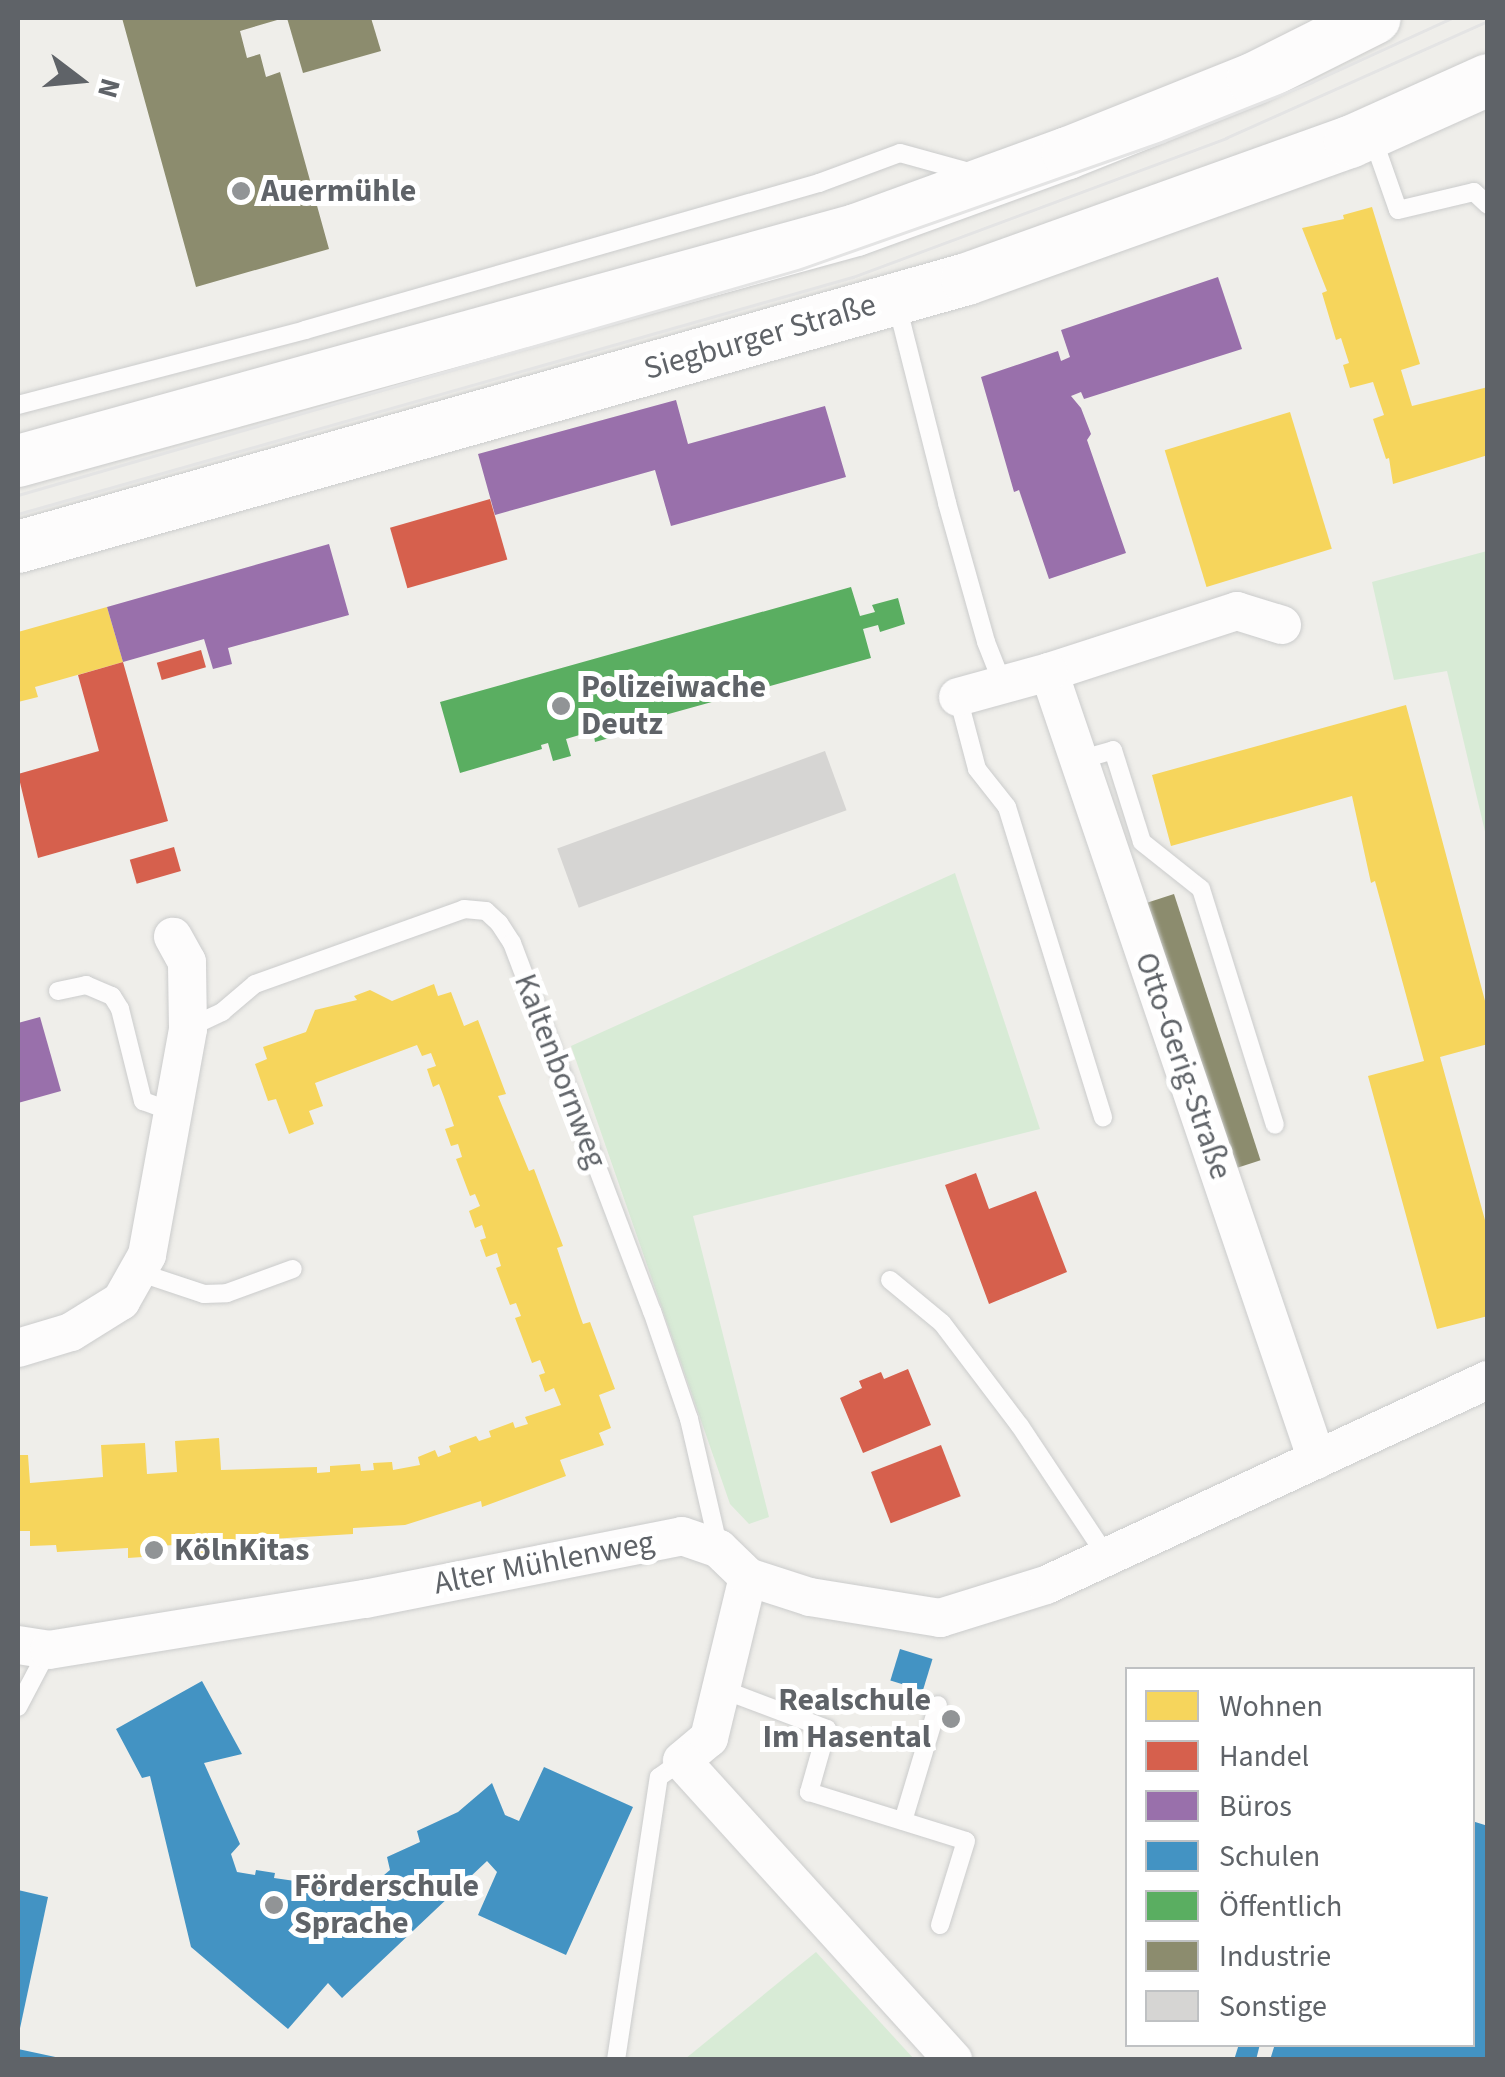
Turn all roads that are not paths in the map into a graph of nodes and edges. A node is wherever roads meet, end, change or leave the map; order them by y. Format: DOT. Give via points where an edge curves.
graph roads {
  1 [pos="1375,18"];
  2 [pos="1477,92"];
  3 [pos="1371,133"];
  4 [pos="995,180"];
  5 [pos="1488,204"];
  6 [pos="895,299"];
  7 [pos="18,405"];
  8 [pos="18,461"];
  9 [pos="18,547"];
  10 [pos="1282,625"];
  11 [pos="1049,672"];
  12 [pos="1003,684"];
  13 [pos="958,697"];
  14 [pos="1079,760"];
  15 [pos="173,937"];
  16 [pos="58,991"];
  17 [pos="188,1029"];
  18 [pos="174,1112"];
  19 [pos="1103,1117"];
  20 [pos="1275,1125"];
  21 [pos="293,1269"];
  22 [pos="138,1272"];
  23 [pos="890,1280"];
  24 [pos="18,1348"];
  25 [pos="1488,1380"];
  26 [pos="1316,1460"];
  27 [pos="719,1550"];
  28 [pos="1107,1557"];
  29 [pos="748,1578"];
  30 [pos="33,1647"];
  31 [pos="724,1690"];
  32 [pos="938,1705"];
  33 [pos="18,1707"];
  34 [pos="682,1761"];
  35 [pos="903,1822"];
  36 [pos="940,1925"];
  37 [pos="616,2060"];
  38 [pos="953,2060"];
  1 -- 4 [label="main road" via="1253,80"];
  2 -- 3 [label="main road, Siegburger Straße"];
  3 -- 5 [label="lane" via="1398,210 1474,192"];
  3 -- 6 [label="main road, Siegburger Straße"];
  4 -- 7 [label="lane" via="900,152 820,183"];
  4 -- 8 [label="main road" via="856,230"];
  6 -- 9 [label="main road, Siegburger Straße"];
  6 -- 12 [label="lane" via="947,503"];
  10 -- 11 [label="street" via="1237,611"];
  11 -- 12 [label="street"];
  11 -- 14 [label="street, Otto-Gerig-Straße"];
  12 -- 13 [label="street"];
  13 -- 19 [label="lane" via="976,769 1007,807"];
  14 -- 20 [label="lane" via="1114,750 1142,842 1201,889"];
  14 -- 26 [label="street, Otto-Gerig-Straße"];
  15 -- 17 [label="street" via="187,962"];
  16 -- 18 [label="lane" via="86,985 112,996 143,1101"];
  17 -- 18 [label="street"];
  17 -- 27 [label="lane, Kaltenbornweg" via="256,984 464,909 486,911 499,923 652,1311 689,1420"];
  18 -- 22 [label="street" via="147,1255"];
  21 -- 22 [label="lane" via="227,1293 204,1294"];
  22 -- 24 [label="street" via="121,1301 71,1332"];
  23 -- 28 [label="lane" via="942,1323"];
  25 -- 26 [label="street, Alter Mühlenweg"];
  26 -- 28 [label="street, Alter Mühlenweg"];
  27 -- 29 [label="street, Alter Mühlenweg"];
  27 -- 30 [label="street, Alter Mühlenweg" via="682,1536 365,1599"];
  28 -- 29 [label="street, Alter Mühlenweg" via="1046,1585 940,1618 810,1598"];
  29 -- 31 [label="street"];
  30 -- 33 [label="lane"];
  31 -- 34 [label="street" via="709,1738"];
  31 -- 35 [label="lane" via="827,1729 809,1792"];
  32 -- 35 [label="lane"];
  34 -- 37 [label="lane" via="660,1777"];
  34 -- 38 [label="street"];
  35 -- 36 [label="lane" via="966,1841"];
}
